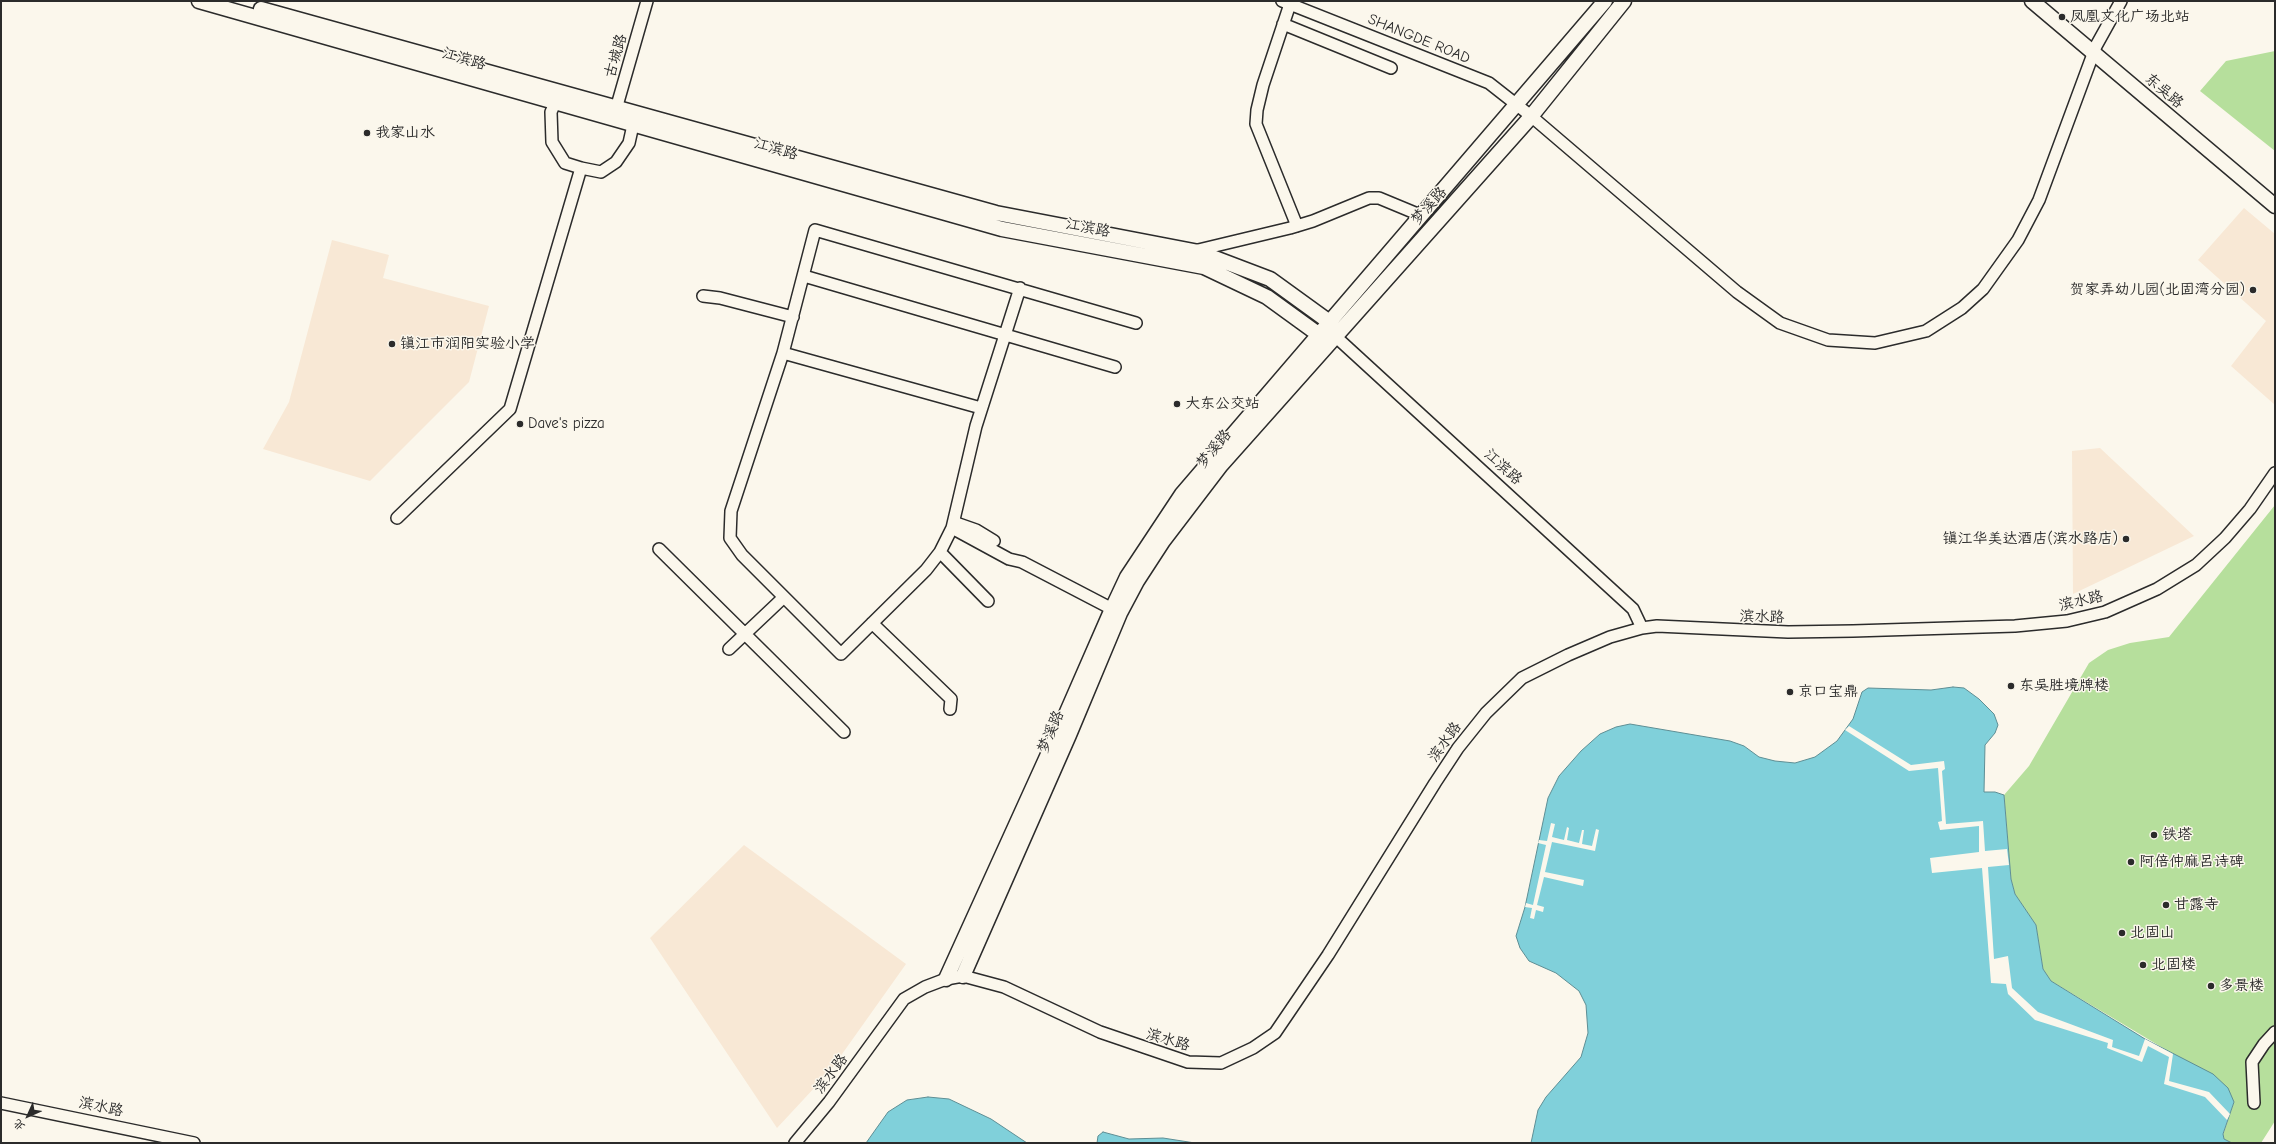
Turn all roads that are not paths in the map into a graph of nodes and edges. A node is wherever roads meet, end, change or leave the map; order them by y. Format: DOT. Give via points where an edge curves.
graph roads {
  1 [pos="202,1"];
  2 [pos="234,1"];
  3 [pos="647,1"];
  4 [pos="1604,1"];
  5 [pos="1624,1"];
  6 [pos="2032,1"];
  7 [pos="2043,1"];
  8 [pos="2121,1"];
  9 [pos="1287,2"];
  10 [pos="1283,24"];
  11 [pos="2095,49"];
  12 [pos="1391,68"];
  13 [pos="555,103"];
  14 [pos="1518,105"];
  15 [pos="615,113"];
  16 [pos="1531,116"];
  17 [pos="633,125"];
  18 [pos="581,168"];
  19 [pos="2275,197"];
  20 [pos="2275,206"];
  21 [pos="1420,215"];
  22 [pos="1297,226"];
  23 [pos="1192,251"];
  24 [pos="804,276"];
  25 [pos="1020,288"];
  26 [pos="703,296"];
  27 [pos="793,317"];
  28 [pos="1328,321"];
  29 [pos="1136,323"];
  30 [pos="1318,334"];
  31 [pos="1006,335"];
  32 [pos="1335,336"];
  33 [pos="783,353"];
  34 [pos="1115,367"];
  35 [pos="982,408"];
  36 [pos="2275,473"];
  37 [pos="398,518"];
  38 [pos="953,525"];
  39 [pos="659,549"];
  40 [pos="940,552"];
  41 [pos="784,597"];
  42 [pos="988,601"];
  43 [pos="1116,611"];
  44 [pos="872,623"];
  45 [pos="1642,628"];
  46 [pos="745,634"];
  47 [pos="729,649"];
  48 [pos="950,709"];
  49 [pos="844,732"];
  50 [pos="962,976"];
  51 [pos="946,979"];
  52 [pos="2275,1032"];
  53 [pos="2254,1102"];
  54 [pos="1,1103"];
  55 [pos="194,1143"];
  56 [pos="795,1143"];
  1 -- 13 [label="main road, 江滨路"];
  2 -- 15 [label="main road, 江滨路"];
  3 -- 15 [label="street, 古城路"];
  4 -- 14 [label="main road, 梦溪路"];
  5 -- 16 [label="main road, 梦溪路"];
  6 -- 11 [label="main road, 东吴路"];
  7 -- 11 [label="main road, 东吴路"];
  8 -- 11 [label="street, SHANGDE ROAD"];
  9 -- 10 [label="street"];
  9 -- 14 [label="street, SHANGDE ROAD" via="1489,83"];
  10 -- 12 [label="street"];
  10 -- 22 [label="street" via="1263,85 1256,124"];
  11 -- 16 [label="street, SHANGDE ROAD" via="2039,200 2018,240 1983,289 1962,308 1926,330 1875,342 1828,340 1780,323 1737,292"];
  11 -- 19 [label="main road, 东吴路"];
  11 -- 20 [label="main road, 东吴路"];
  13 -- 15 [label="main road, 江滨路"];
  13 -- 18 [label="street" via="551,112 552,142 565,163"];
  14 -- 16 [label="street, SHANGDE ROAD"];
  14 -- 21 [label="main road, 梦溪路"];
  15 -- 17 [label="main road, 江滨路"];
  15 -- 23 [label="main road, 江滨路" via="996,213"];
  16 -- 32 [label="main road, 梦溪路"];
  17 -- 18 [label="street" via="629,144 616,162 601,172"];
  17 -- 30 [label="main road, 江滨路" via="1002,229 1204,267 1267,296"];
  18 -- 37 [label="street" via="510,409"];
  21 -- 22 [label="street" via="1379,198 1369,198"];
  21 -- 28 [label="main road, 梦溪路"];
  22 -- 23 [label="street"];
  23 -- 28 [label="main road, 江滨路" via="1270,278"];
  24 -- 25 [label="street" via="815,230"];
  24 -- 27 [label="street"];
  24 -- 31 [label="street"];
  25 -- 29 [label="street"];
  25 -- 31 [label="street"];
  26 -- 27 [label="street"];
  27 -- 33 [label="street"];
  28 -- 30 [label="main road, 梦溪路"];
  28 -- 32 [label="main road, 江滨路"];
  30 -- 32 [label="main road, 江滨路"];
  30 -- 43 [label="main road, 梦溪路" via="1182,494 1127,577"];
  31 -- 34 [label="street"];
  31 -- 35 [label="street"];
  32 -- 43 [label="main road, 梦溪路" via="1221,465"];
  32 -- 45 [label="street, 江滨路" via="1633,610"];
  33 -- 35 [label="street"];
  33 -- 41 [label="street" via="731,510 730,538 742,556"];
  35 -- 38 [label="street"];
  36 -- 45 [label="street, 滨水路" via="2250,509 2225,538 2196,565 2157,589 2105,612 2067,621 2015,626 1853,632 1657,626"];
  38 -- 40 [label="street"];
  38 -- 43 [label="street" via="976,530 1017,555 1022,562"];
  39 -- 46 [label="street"];
  40 -- 42 [label="street"];
  40 -- 44 [label="street" via="926,570"];
  41 -- 44 [label="street" via="841,654"];
  41 -- 46 [label="street"];
  43 -- 50 [label="main road, 梦溪路" via="1069,735"];
  43 -- 51 [label="main road, 梦溪路"];
  44 -- 48 [label="street" via="951,700"];
  45 -- 50 [label="street, 滨水路" via="1596,643 1522,678 1486,713 1458,748 1275,1033 1253,1048 1221,1062 1188,1062 1100,1032 1004,987"];
  46 -- 47 [label="street"];
  46 -- 49 [label="street"];
  50 -- 51 [label="street, 滨水路"];
  51 -- 56 [label="street, 滨水路" via="904,999 829,1102"];
  52 -- 53 [label="street" via="2252,1062"];
  54 -- 55 [label="street, 滨水路"];
}
